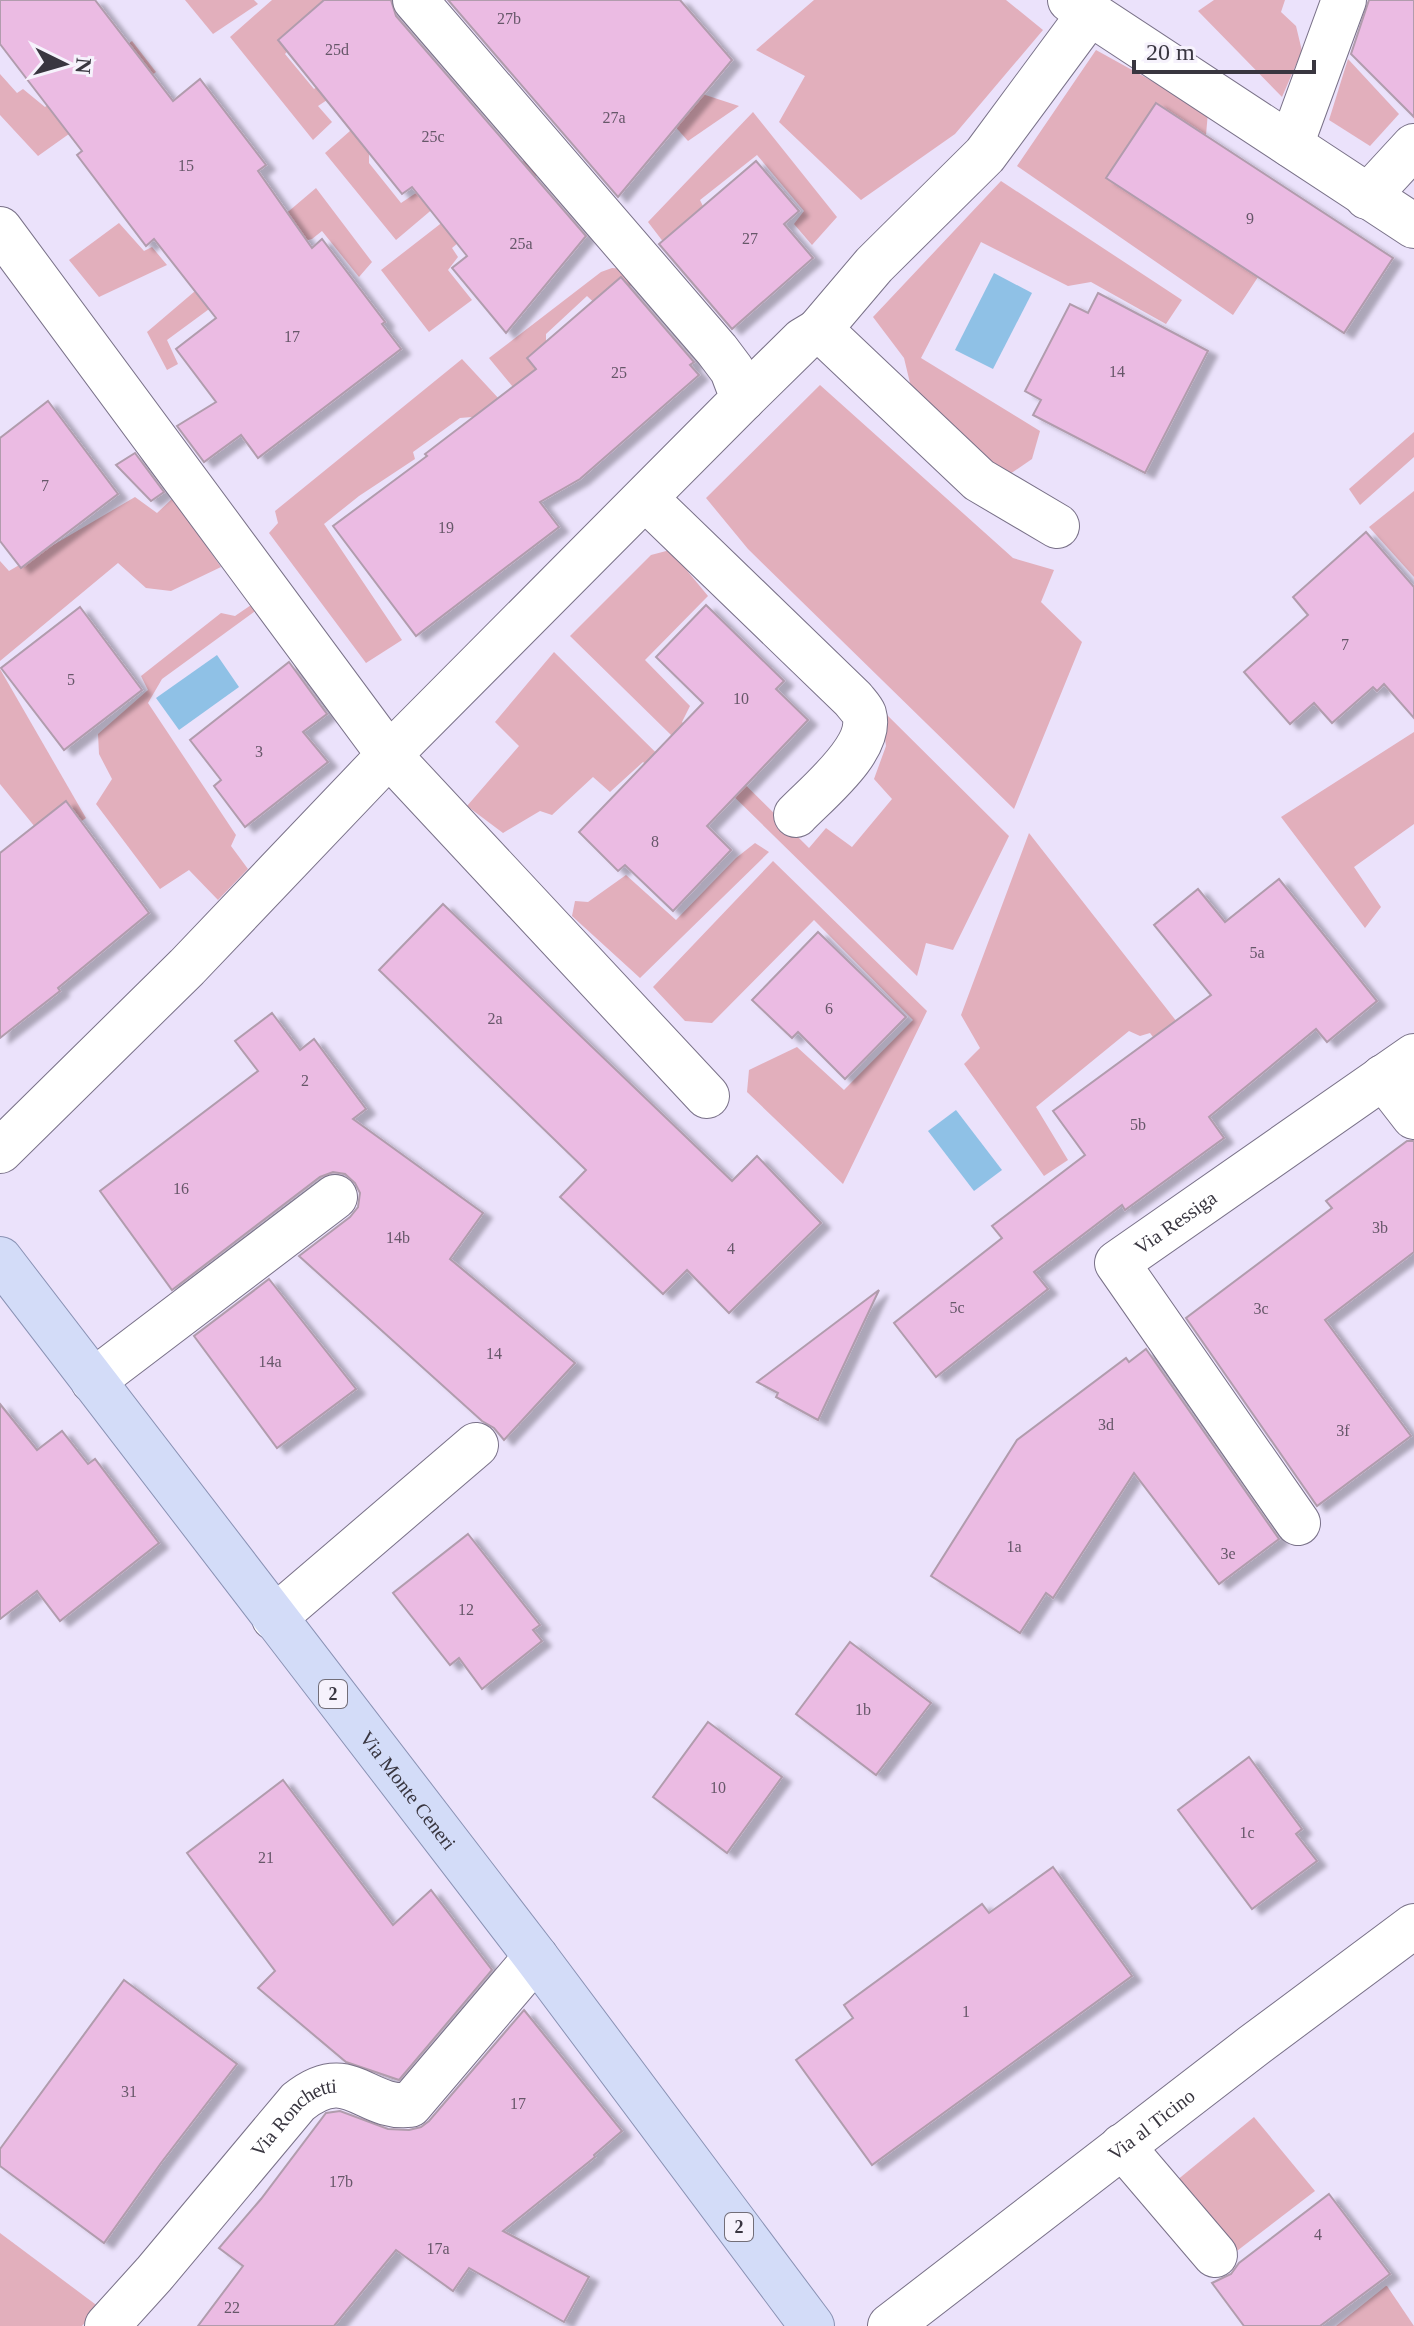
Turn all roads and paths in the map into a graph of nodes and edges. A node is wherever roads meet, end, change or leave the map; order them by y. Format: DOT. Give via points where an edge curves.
graph roads {
  1 [pos="415,0"];
  2 [pos="1344,0"];
  3 [pos="1080,7"];
  4 [pos="1291,145"];
  5 [pos="1414,146"];
  6 [pos="1367,197"];
  7 [pos="1414,226"];
  8 [pos="0,229"];
  9 [pos="818,331"];
  10 [pos="743,399"];
  11 [pos="646,499"];
  12 [pos="1057,526"];
  13 [pos="389,755"];
  14 [pos="796,815"];
  15 [pos="1399,1066"];
  16 [pos="707,1096"];
  17 [pos="1414,1117"];
  18 [pos="0,1151"];
  19 [pos="335,1197"];
  20 [pos="0,1259"];
  21 [pos="93,1381"];
  22 [pos="476,1445"];
  23 [pos="1298,1523"];
  24 [pos="274,1618"];
  25 [pos="1414,1926"];
  26 [pos="536,1957"];
  27 [pos="1122,2146"];
  28 [pos="1215,2255"];
  29 [pos="107,2326"];
  30 [pos="812,2326"];
  31 [pos="890,2326"];
  1 -- 10 [label="street" via="717,350"];
  2 -- 4 [label="street"];
  3 -- 4 [label="street"];
  3 -- 9 [label="street" via="985,155 874,265"];
  4 -- 6 [label="street"];
  5 -- 6 [label="street"];
  6 -- 7 [label="street"];
  8 -- 13 [label="street"];
  9 -- 10 [label="street"];
  9 -- 12 [label="street" via="979,480"];
  10 -- 11 [label="street"];
  11 -- 13 [label="street"];
  11 -- 14 [label="street" via="864,713 865,732 857,748"];
  13 -- 16 [label="street"];
  13 -- 18 [label="street" via="187,967"];
  15 -- 17 [label="street"];
  15 -- 23 [label="street, Via Ressiga" via="1117,1263"];
  19 -- 21 [label="street"];
  20 -- 21 [label="main road, Via Monte Ceneri / 2"];
  21 -- 24 [label="main road, Via Monte Ceneri / 2"];
  22 -- 24 [label="street"];
  24 -- 26 [label="main road, Via Monte Ceneri / 2"];
  25 -- 27 [label="street, Via al Ticino"];
  26 -- 29 [label="street, Via Ronchetti" via="410,2105 388,2105 354,2088 325,2085 298,2102"];
  26 -- 30 [label="main road, Via Monte Ceneri / 2"];
  27 -- 28 [label="street"];
  27 -- 31 [label="street, Via al Ticino"];
}
